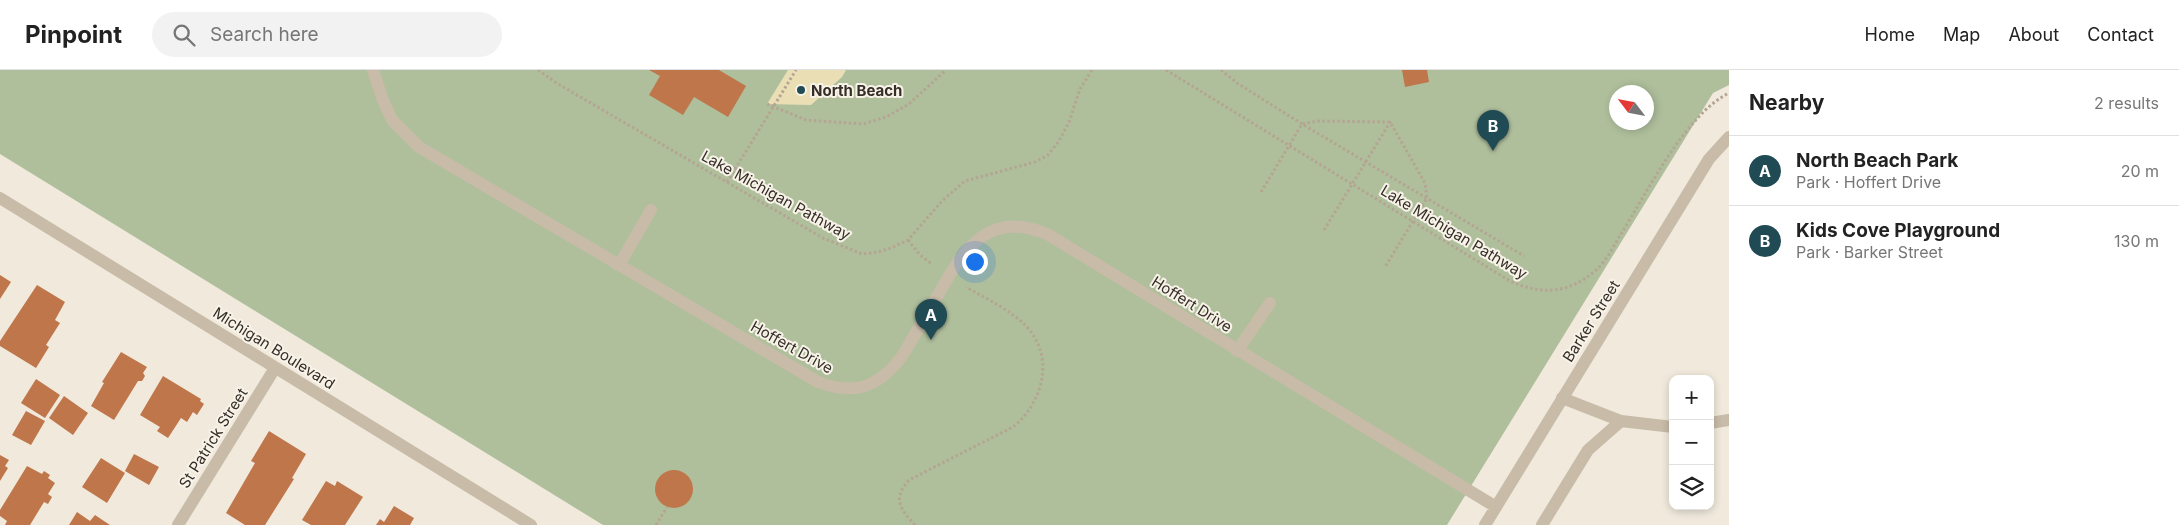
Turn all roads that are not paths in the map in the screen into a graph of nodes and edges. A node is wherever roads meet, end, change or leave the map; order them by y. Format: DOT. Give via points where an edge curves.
graph roads {
  1 [pos="373,70"];
  2 [pos="1729,137"];
  3 [pos="0,198"];
  4 [pos="650,210"];
  5 [pos="619,265"];
  6 [pos="1270,302"];
  7 [pos="1237,351"];
  8 [pos="275,368"];
  9 [pos="1562,398"];
  10 [pos="1729,420"];
  11 [pos="1621,421"];
  12 [pos="1714,422"];
  13 [pos="1669,427"];
  14 [pos="1496,507"];
  15 [pos="178,525"];
  16 [pos="531,525"];
  17 [pos="1485,525"];
  18 [pos="1542,525"];
  1 -- 5 [label="street, Hoffert Drive" via="392,120 418,147"];
  2 -- 9 [label="street, Barker Street" via="1709,159"];
  3 -- 8 [label="street, Michigan Boulevard"];
  4 -- 5 [label="street"];
  5 -- 7 [label="street, Hoffert Drive" via="818,382 834,388 862,388 891,371 950,274 973,243 987,234 1018,226 1047,234"];
  6 -- 7 [label="street"];
  7 -- 14 [label="street, Hoffert Drive"];
  8 -- 15 [label="street, St Patrick Street"];
  8 -- 16 [label="street, Michigan Boulevard"];
  9 -- 11 [label="street"];
  9 -- 14 [label="street, Barker Street"];
  10 -- 12 [label="street"];
  11 -- 13 [label="street"];
  11 -- 18 [label="street" via="1588,450"];
  14 -- 17 [label="street, Barker Street"];
}
